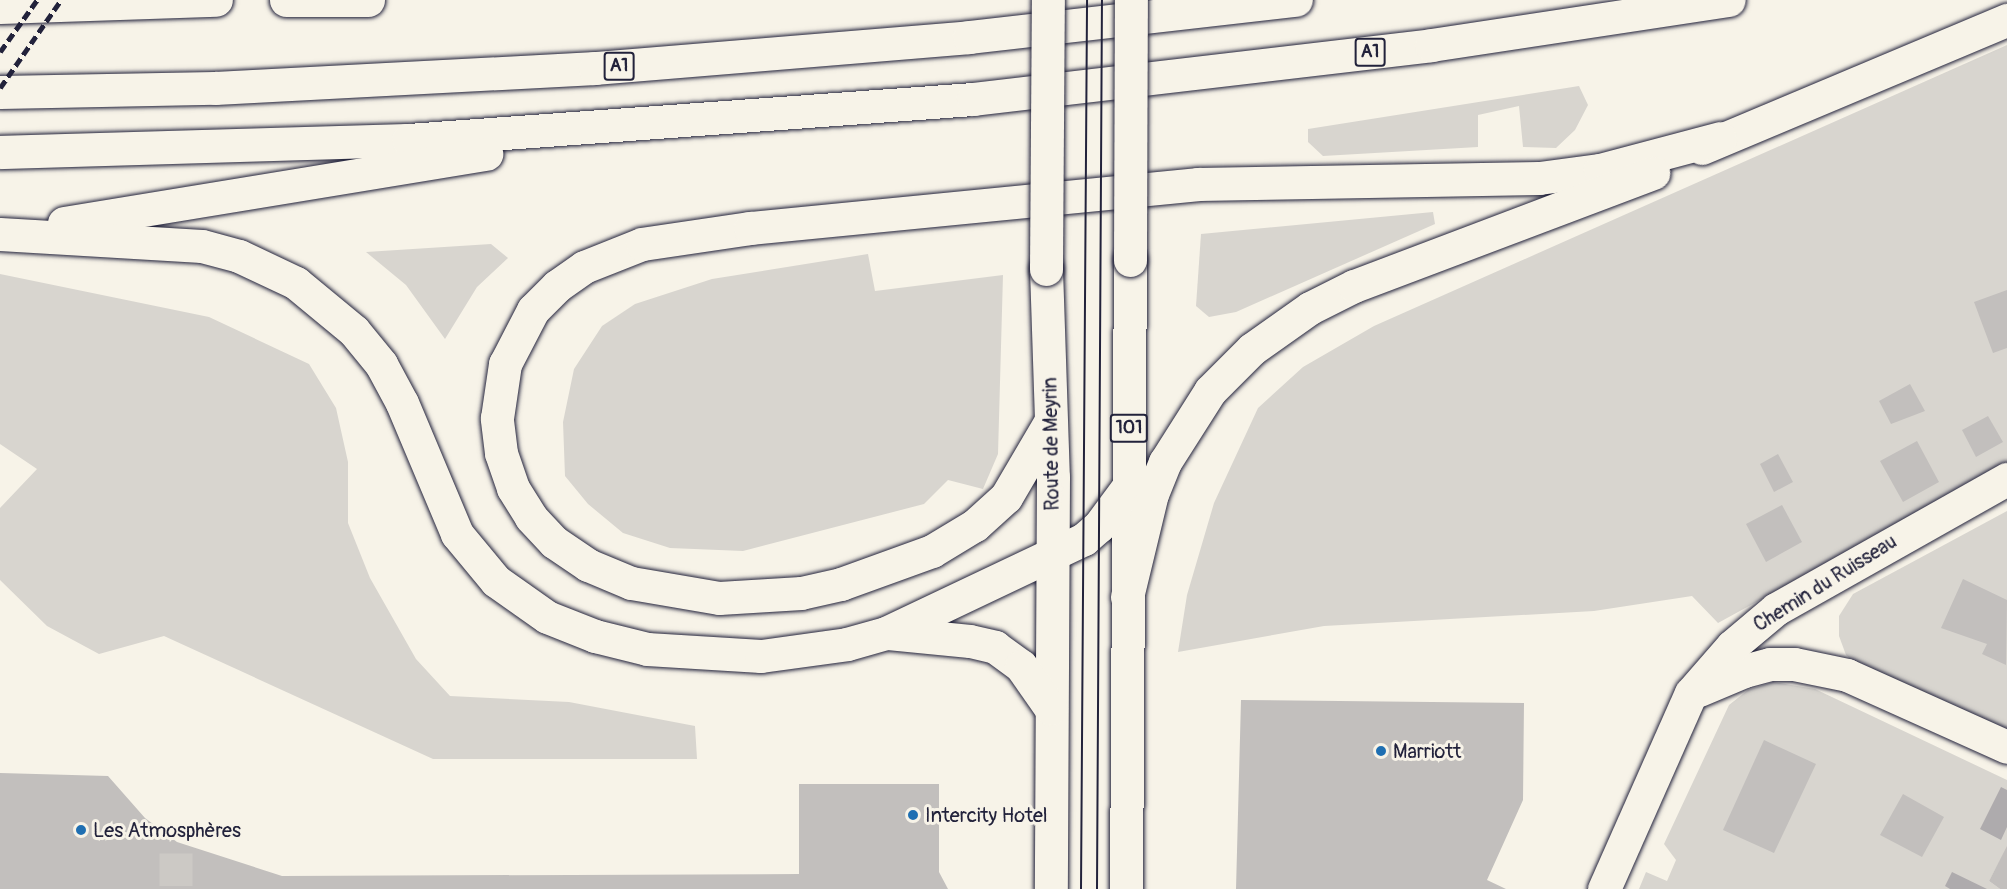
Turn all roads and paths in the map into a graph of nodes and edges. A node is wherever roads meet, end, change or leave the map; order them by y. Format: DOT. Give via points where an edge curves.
graph roads {
  1 [pos="216,0"];
  2 [pos="286,0"];
  3 [pos="368,0"];
  4 [pos="1048,0"];
  5 [pos="1131,0"];
  6 [pos="1296,0"];
  7 [pos="1729,0"];
  8 [pos="0,7"];
  9 [pos="2007,20"];
  10 [pos="0,92"];
  11 [pos="663,123"];
  12 [pos="1720,138"];
  13 [pos="0,152"];
  14 [pos="0,234"];
  15 [pos="1050,422"];
  16 [pos="2007,479"];
  17 [pos="1128,487"];
  18 [pos="1052,557"];
  19 [pos="1127,597"];
  20 [pos="1776,609"];
  21 [pos="886,633"];
  22 [pos="1794,664"];
  23 [pos="1691,693"];
  24 [pos="1050,708"];
  25 [pos="2007,747"];
  26 [pos="1050,889"];
  27 [pos="1126,889"];
  28 [pos="1604,889"];
  1 -- 8 [label="main road"];
  2 -- 3 [label="main road"];
  4 -- 15 [label="main road, Route de Meyrin, bridge" via="1046,269"];
  5 -- 17 [label="main road, 101, bridge"];
  6 -- 10 [label="main road, A1" via="969,37 617,66 239,87"];
  7 -- 11 [label="main road, A1" via="1244,69 974,99"];
  9 -- 12 [label="main road"];
  11 -- 13 [label="main road, A1" via="396,141"];
  11 -- 14 [label="main road"];
  12 -- 15 [label="main road" via="1599,170 1539,178 1198,184 762,227 642,244 584,267 533,310 505,364 497,418 501,453 513,488 531,517 554,542 588,565 631,583 719,598 801,593 841,584 932,551 975,525 1006,497"];
  12 -- 19 [label="main road" via="1636,182 1354,286 1310,308 1252,349 1210,391 1165,462 1152,494"];
  14 -- 21 [label="main road" via="202,246 239,256 296,283 354,331 381,364 402,403 446,512 469,551 504,587 547,617 595,636 647,649 726,656 793,653"];
  15 -- 18 [label="main road, Route de Meyrin"];
  16 -- 20 [label="main road, Chemin du Ruisseau"];
  17 -- 18 [label="main road" via="1099,526"];
  17 -- 19 [label="main road, 101"];
  18 -- 21 [label="main road"];
  18 -- 24 [label="main road, Route de Meyrin"];
  19 -- 27 [label="main road, 101"];
  20 -- 22 [label="main road"];
  20 -- 23 [label="main road, Chemin du Ruisseau" via="1732,646"];
  21 -- 24 [label="main road" via="995,647 1021,666"];
  22 -- 23 [label="main road" via="1770,664 1744,671"];
  22 -- 25 [label="main road" via="1847,675"];
  23 -- 28 [label="main road, Chemin du Ruisseau"];
  24 -- 26 [label="main road, Route de Meyrin"];
}
